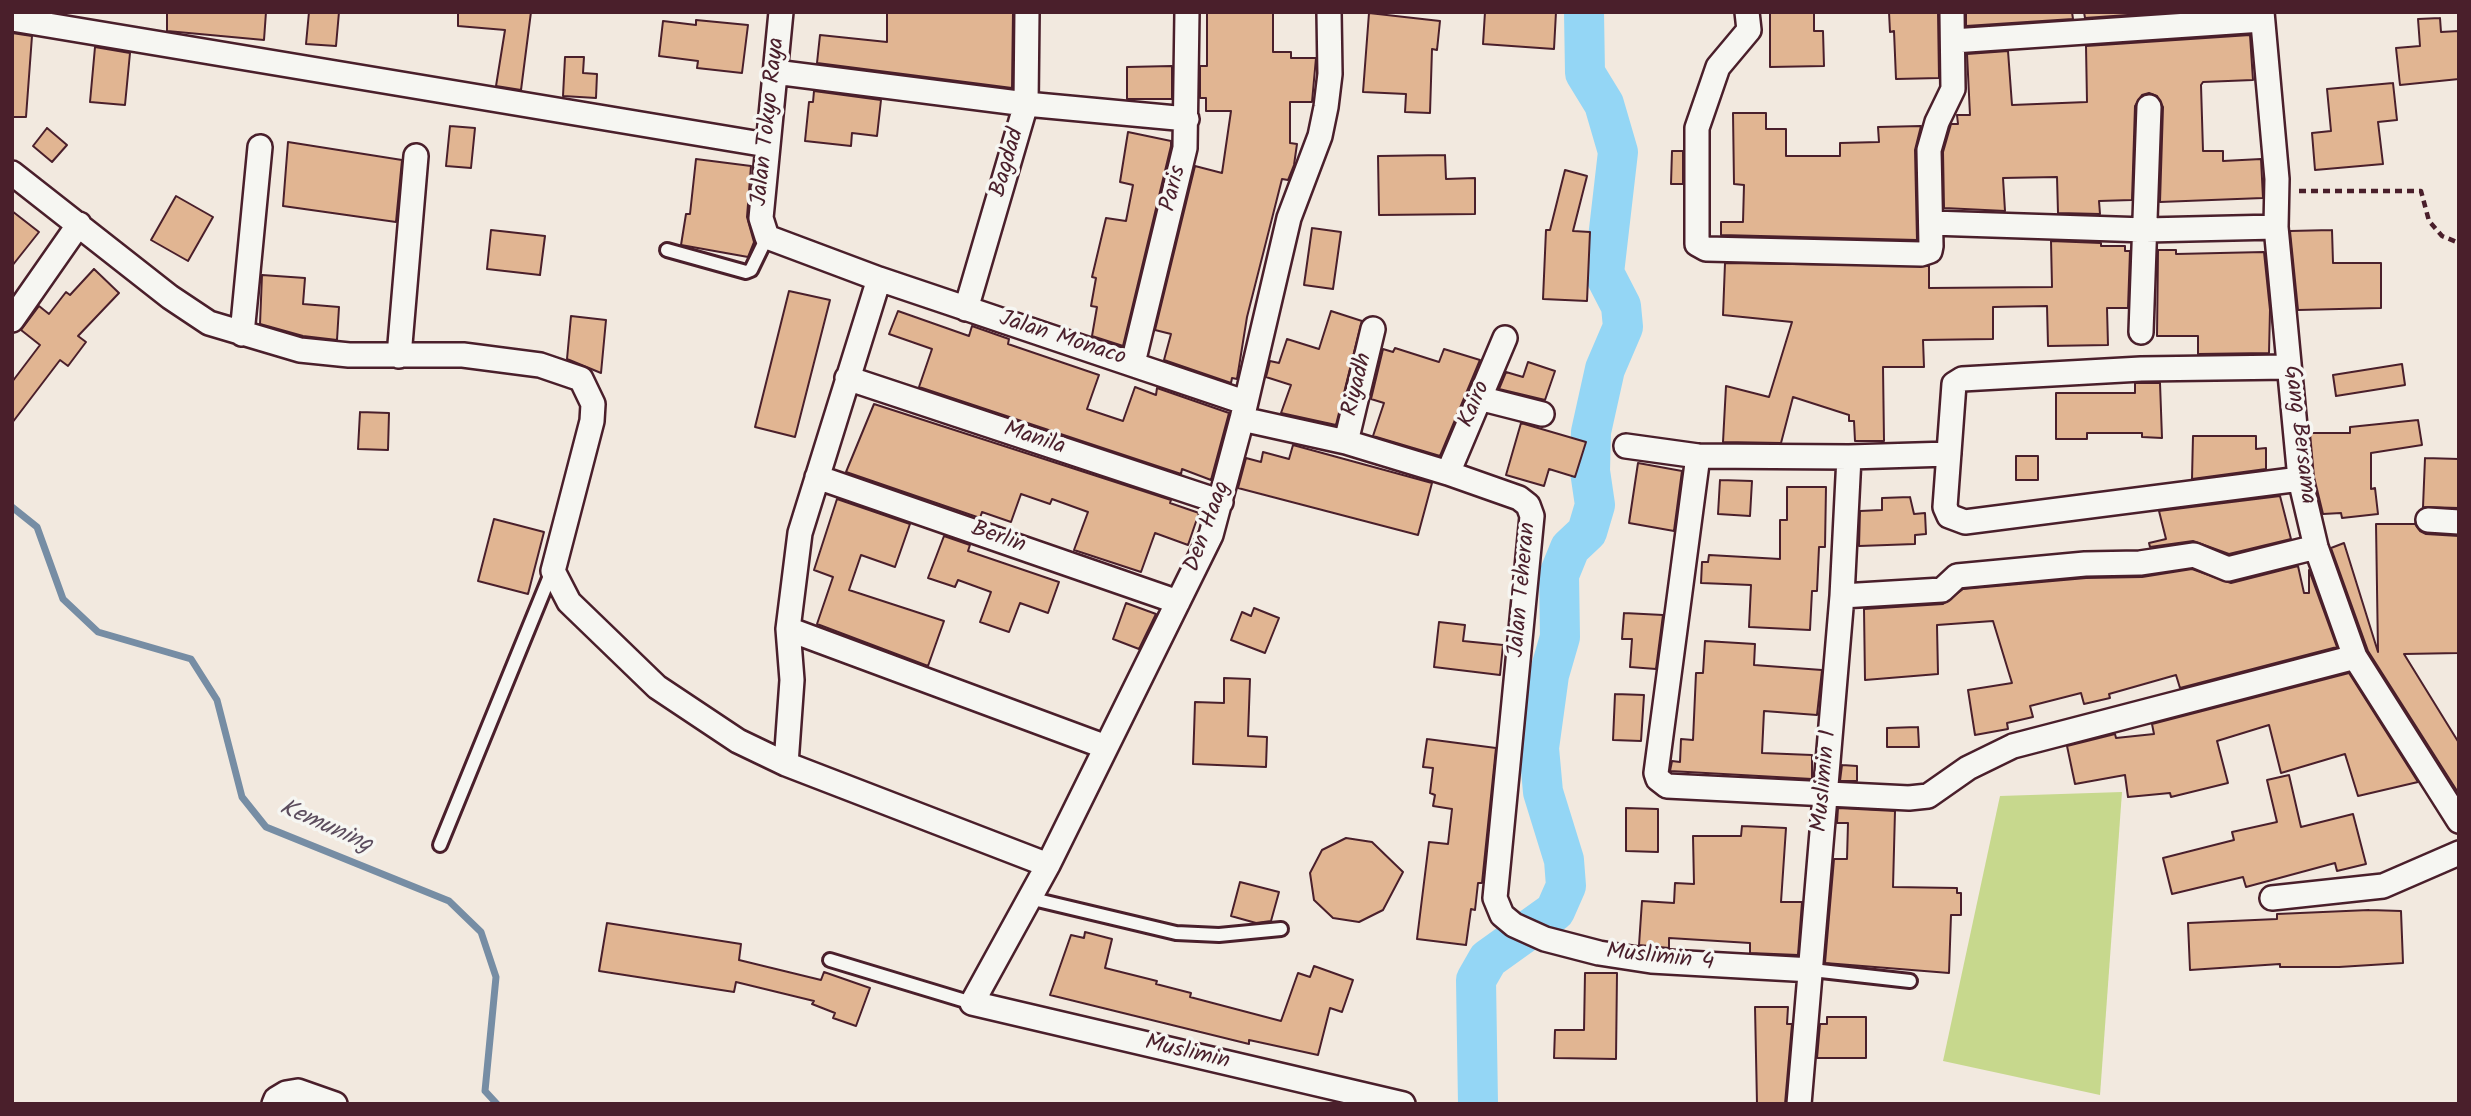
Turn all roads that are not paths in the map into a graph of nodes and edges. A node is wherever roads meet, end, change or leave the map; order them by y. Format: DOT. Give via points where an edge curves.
graph roads {
  1 [pos="781,12"];
  2 [pos="1027,12"];
  3 [pos="1187,12"];
  4 [pos="1329,12"];
  5 [pos="1747,12"];
  6 [pos="1952,12"];
  7 [pos="2262,16"];
  8 [pos="12,19"];
  9 [pos="1953,41"];
  10 [pos="775,72"];
  11 [pos="1026,104"];
  12 [pos="2149,107"];
  13 [pos="1187,119"];
  14 [pos="766,145"];
  15 [pos="260,147"];
  16 [pos="415,156"];
  17 [pos="12,173"];
  18 [pos="1931,223"];
  19 [pos="79,224"];
  20 [pos="2276,227"];
  21 [pos="2146,230"];
  22 [pos="767,237"];
  23 [pos="667,250"];
  24 [pos="879,279"];
  25 [pos="966,309"];
  26 [pos="12,320"];
  27 [pos="1373,328"];
  28 [pos="2141,332"];
  29 [pos="242,334"];
  30 [pos="1504,338"];
  31 [pos="399,356"];
  32 [pos="1133,363"];
  33 [pos="2289,367"];
  34 [pos="847,378"];
  35 [pos="1479,398"];
  36 [pos="1243,411"];
  37 [pos="1542,414"];
  38 [pos="1346,442"];
  39 [pos="1626,446"];
  40 [pos="1949,454"];
  41 [pos="1698,456"];
  42 [pos="1849,457"];
  43 [pos="1448,473"];
  44 [pos="817,477"];
  45 [pos="2300,478"];
  46 [pos="1221,502"];
  47 [pos="2428,520"];
  48 [pos="2459,522"];
  49 [pos="2316,547"];
  50 [pos="553,571"];
  51 [pos="1842,596"];
  52 [pos="1178,601"];
  53 [pos="788,629"];
  54 [pos="2356,657"];
  55 [pos="1107,747"];
  56 [pos="786,764"];
  57 [pos="1825,794"];
  58 [pos="2459,821"];
  59 [pos="440,845"];
  60 [pos="2459,853"];
  61 [pos="1048,865"];
  62 [pos="1029,898"];
  63 [pos="2272,898"];
  64 [pos="1514,925"];
  65 [pos="1282,929"];
  66 [pos="830,960"];
  67 [pos="1812,970"];
  68 [pos="1910,981"];
  69 [pos="972,1003"];
  70 [pos="1306,1093"];
  71 [pos="274,1104"];
  72 [pos="335,1104"];
  73 [pos="1403,1104"];
  74 [pos="1799,1104"];
  1 -- 10 [label="street, Jalan Tokyo Raya"];
  2 -- 11 [label="street, Bagdad"];
  3 -- 13 [label="street, Paris"];
  4 -- 36 [label="street, Den Haag" via="1326,107 1320,136 1289,218"];
  5 -- 18 [label="street" via="1749,30 1718,68 1697,128 1696,244 1706,249 1921,254 1930,251"];
  6 -- 9 [label="street"];
  7 -- 9 [label="street"];
  7 -- 20 [label="street, Gang Bersama" via="2277,179"];
  8 -- 14 [label="street"];
  9 -- 18 [label="street" via="1954,89 1937,121 1929,150"];
  10 -- 11 [label="street"];
  10 -- 14 [label="street, Jalan Tokyo Raya"];
  11 -- 13 [label="street"];
  11 -- 25 [label="street, Bagdad"];
  12 -- 21 [label="street"];
  13 -- 32 [label="street, Paris" via="1185,148"];
  14 -- 22 [label="street, Jalan Tokyo Raya" via="761,218"];
  15 -- 29 [label="street"];
  16 -- 31 [label="street"];
  17 -- 19 [label="street"];
  18 -- 21 [label="street"];
  19 -- 26 [label="street"];
  19 -- 29 [label="street" via="170,297 209,323"];
  20 -- 21 [label="street"];
  20 -- 33 [label="street, Gang Bersama"];
  21 -- 28 [label="street"];
  22 -- 23 [label="lane" via="746,272"];
  22 -- 24 [label="street, Jalan Tokyo Raya"];
  24 -- 25 [label="street, Jalan Monaco"];
  24 -- 34 [label="street"];
  25 -- 32 [label="street, Jalan Monaco"];
  27 -- 38 [label="street, Riyadh"];
  29 -- 31 [label="street" via="300,350"];
  30 -- 35 [label="street, Kairo"];
  31 -- 50 [label="street" via="463,355 540,365 581,379 593,404 592,421"];
  32 -- 36 [label="street, Jalan Monaco"];
  33 -- 40 [label="street" via="1962,379 1955,384"];
  33 -- 45 [label="street, Gang Bersama"];
  34 -- 44 [label="street"];
  34 -- 46 [label="street, Manila"];
  35 -- 37 [label="street"];
  35 -- 43 [label="street, Kairo"];
  36 -- 38 [label="street, Jalan Teheran"];
  36 -- 46 [label="street, Den Haag"];
  38 -- 43 [label="street, Jalan Teheran"];
  39 -- 41 [label="street"];
  40 -- 42 [label="street"];
  40 -- 45 [label="street" via="1945,507 1948,516 1965,522"];
  41 -- 42 [label="street"];
  41 -- 57 [label="street" via="1658,779 1667,786"];
  42 -- 51 [label="street, Muslimin 1"];
  43 -- 64 [label="street, Jalan Teheran" via="1519,498 1532,516 1495,898 1502,915"];
  44 -- 52 [label="street, Berlin"];
  44 -- 53 [label="street" via="800,533"];
  45 -- 49 [label="street, Gang Bersama"];
  46 -- 52 [label="street, Den Haag" via="1199,564"];
  47 -- 48 [label="street"];
  49 -- 51 [label="street" via="2228,569 2194,555 2140,564 2085,564 1957,576 1942,590"];
  49 -- 54 [label="street, Gang Bersama"];
  50 -- 56 [label="street" via="569,602 657,687 737,741"];
  50 -- 59 [label="lane"];
  51 -- 57 [label="street, Muslimin 1"];
  52 -- 55 [label="street, Den Haag"];
  53 -- 55 [label="street"];
  53 -- 56 [label="street" via="792,680"];
  54 -- 57 [label="street" via="2013,746 1968,768 1927,796"];
  54 -- 58 [label="street, Gang Bersama"];
  55 -- 61 [label="street, Den Haag"];
  56 -- 61 [label="street"];
  57 -- 67 [label="street, Muslimin 1"];
  60 -- 63 [label="street" via="2383,886"];
  61 -- 62 [label="street, Den Haag"];
  62 -- 65 [label="lane" via="1187,935"];
  62 -- 69 [label="street, Den Haag"];
  64 -- 67 [label="street, Muslimin 4" via="1545,939 1650,961"];
  66 -- 69 [label="lane"];
  67 -- 68 [label="lane"];
  67 -- 74 [label="street, Muslimin 1"];
  69 -- 70 [label="street, Muslimin"];
  70 -- 73 [label="street, Muslimin"];
  71 -- 72 [label="street" via="286,1093 298,1091"];
}
